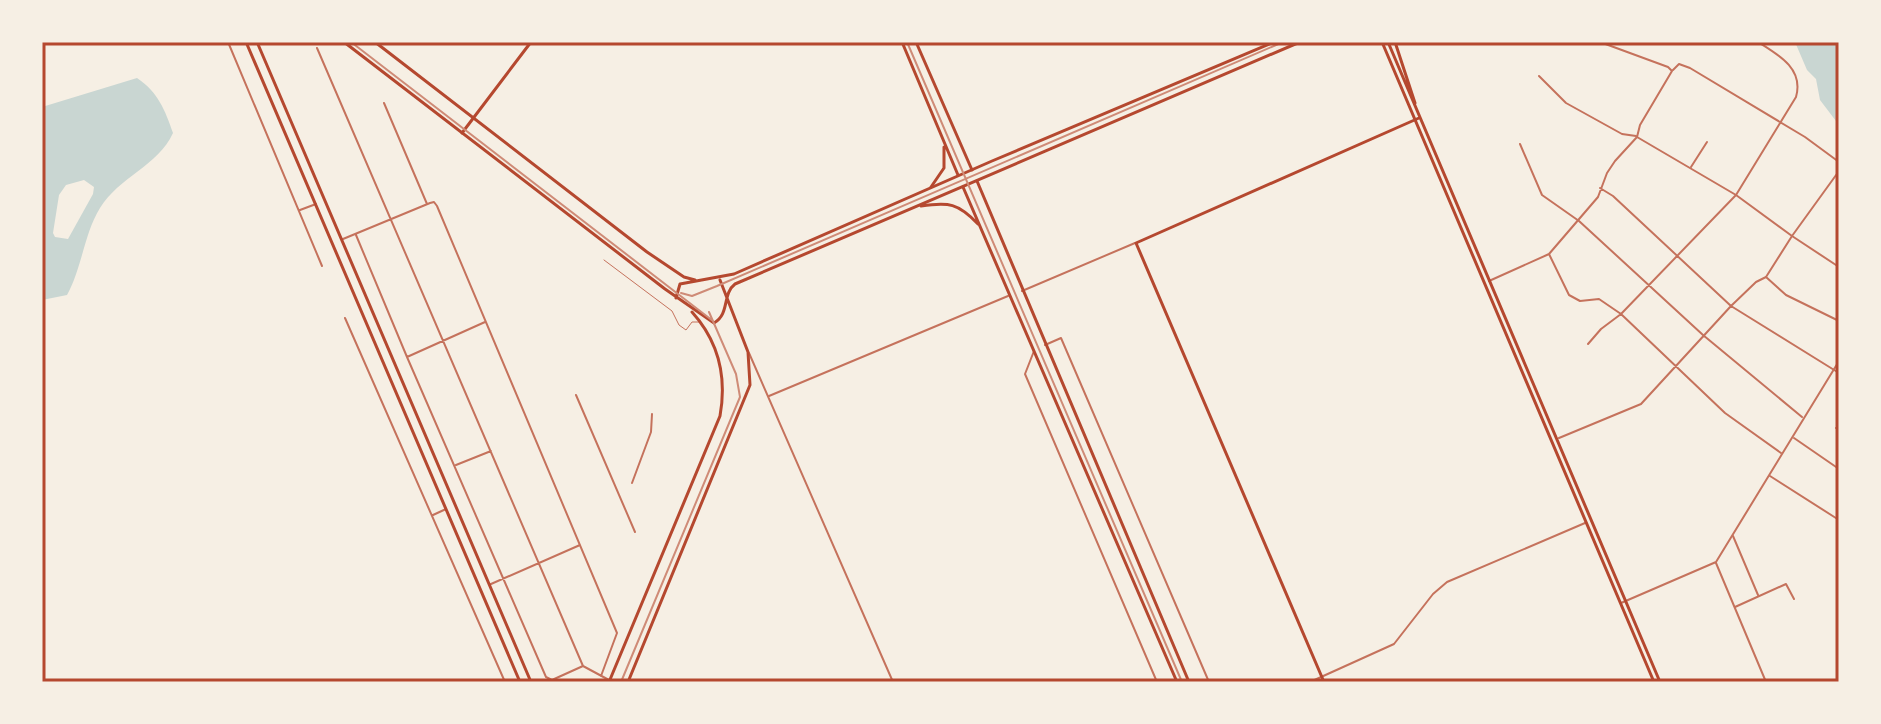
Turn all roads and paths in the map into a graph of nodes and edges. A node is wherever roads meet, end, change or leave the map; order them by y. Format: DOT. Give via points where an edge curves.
graph roads {
  1 [pos="228,42"];
  2 [pos="246,42"];
  3 [pos="257,42"];
  4 [pos="344,42"];
  5 [pos="375,42"];
  6 [pos="531,42"];
  7 [pos="902,42"];
  8 [pos="916,42"];
  9 [pos="1274,42"];
  10 [pos="1300,42"];
  11 [pos="1384,42"];
  12 [pos="1395,42"];
  13 [pos="1600,42"];
  14 [pos="1758,42"];
  15 [pos="317,48"];
  16 [pos="1672,71"];
  17 [pos="1539,76"];
  18 [pos="384,103"];
  19 [pos="1416,111"];
  20 [pos="473,119"];
  21 [pos="1417,119"];
  22 [pos="1780,122"];
  23 [pos="462,133"];
  24 [pos="1637,137"];
  25 [pos="943,139"];
  26 [pos="1707,142"];
  27 [pos="1520,144"];
  28 [pos="1839,162"];
  29 [pos="1690,168"];
  30 [pos="972,170"];
  31 [pos="1839,171"];
  32 [pos="958,176"];
  33 [pos="977,181"];
  34 [pos="963,187"];
  35 [pos="1600,188"];
  36 [pos="928,190"];
  37 [pos="1736,195"];
  38 [pos="326,200"];
  39 [pos="316,204"];
  40 [pos="427,204"];
  41 [pos="921,206"];
  42 [pos="299,211"];
  43 [pos="390,219"];
  44 [pos="1579,221"];
  45 [pos="981,228"];
  46 [pos="355,234"];
  47 [pos="1792,236"];
  48 [pos="342,240"];
  49 [pos="1136,243"];
  50 [pos="1549,254"];
  51 [pos="1678,255"];
  52 [pos="604,260"];
  53 [pos="322,266"];
  54 [pos="1839,267"];
  55 [pos="1766,277"];
  56 [pos="720,279"];
  57 [pos="699,281"];
  58 [pos="1487,282"];
  59 [pos="1649,284"];
  60 [pos="1022,291"];
  61 [pos="1011,295"];
  62 [pos="727,297"];
  63 [pos="676,298"];
  64 [pos="1731,306"];
  65 [pos="687,307"];
  66 [pos="1621,314"];
  67 [pos="345,318"];
  68 [pos="486,321"];
  69 [pos="1839,321"];
  70 [pos="701,322"];
  71 [pos="1703,335"];
  72 [pos="442,340"];
  73 [pos="1588,344"];
  74 [pos="1045,345"];
  75 [pos="1034,350"];
  76 [pos="748,352"];
  77 [pos="407,357"];
  78 [pos="1839,361"];
  79 [pos="1676,366"];
  80 [pos="1834,370"];
  81 [pos="1839,373"];
  82 [pos="759,375"];
  83 [pos="751,379"];
  84 [pos="576,395"];
  85 [pos="769,396"];
  86 [pos="652,414"];
  87 [pos="1803,418"];
  88 [pos="425,434"];
  89 [pos="1792,437"];
  90 [pos="415,438"];
  91 [pos="1557,438"];
  92 [pos="491,451"];
  93 [pos="1782,454"];
  94 [pos="455,466"];
  95 [pos="1839,469"];
  96 [pos="1770,476"];
  97 [pos="632,483"];
  98 [pos="446,509"];
  99 [pos="432,515"];
  100 [pos="1592,520"];
  101 [pos="1839,520"];
  102 [pos="1586,523"];
  103 [pos="635,532"];
  104 [pos="1733,536"];
  105 [pos="580,545"];
  106 [pos="1716,562"];
  107 [pos="539,563"];
  108 [pos="504,578"];
  109 [pos="489,585"];
  110 [pos="1758,596"];
  111 [pos="1794,599"];
  112 [pos="1626,601"];
  113 [pos="1620,604"];
  114 [pos="1735,607"];
  115 [pos="583,666"];
  116 [pos="601,677"];
  117 [pos="1323,680"];
  118 [pos="610,681"];
  119 [pos="505,682"];
  120 [pos="520,682"];
  121 [pos="531,682"];
  122 [pos="628,682"];
  123 [pos="893,682"];
  124 [pos="1157,682"];
  125 [pos="1177,682"];
  126 [pos="1189,682"];
  127 [pos="1209,682"];
  128 [pos="1310,682"];
  129 [pos="1654,682"];
  130 [pos="1660,682"];
  131 [pos="1766,682"];
  1 -- 42 [label="street"];
  2 -- 39 [label="main road"];
  3 -- 38 [label="main road"];
  4 -- 23 [label="main road"];
  5 -- 20 [label="main road"];
  6 -- 20 [label="main road"];
  7 -- 25 [label="main road"];
  8 -- 30 [label="main road"];
  9 -- 30 [label="main road"];
  10 -- 33 [label="main road"];
  11 -- 19 [label="main road"];
  11 -- 21 [label="main road"];
  12 -- 19 [label="main road"];
  13 -- 16 [label="street"];
  14 -- 22 [label="street" via="1791,67 1797,78 1796,97"];
  15 -- 43 [label="street"];
  16 -- 22 [label="street" via="1684,65"];
  16 -- 24 [label="street"];
  17 -- 24 [label="street" via="1566,103"];
  18 -- 40 [label="street"];
  19 -- 21 [label="main road"];
  20 -- 23 [label="main road"];
  20 -- 57 [label="main road" via="647,252"];
  21 -- 49 [label="main road"];
  21 -- 58 [label="main road"];
  22 -- 28 [label="street"];
  22 -- 37 [label="street"];
  23 -- 63 [label="main road"];
  24 -- 29 [label="street"];
  24 -- 35 [label="street"];
  25 -- 32 [label="main road"];
  25 -- 36 [label="main road" via="944,168"];
  26 -- 29 [label="street"];
  27 -- 44 [label="street" via="1540,193"];
  29 -- 37 [label="street"];
  30 -- 32 [label="main road"];
  30 -- 33 [label="main road"];
  31 -- 47 [label="street"];
  32 -- 34 [label="main road"];
  32 -- 36 [label="main road"];
  33 -- 34 [label="main road"];
  33 -- 60 [label="main road"];
  34 -- 41 [label="main road"];
  34 -- 45 [label="main road"];
  35 -- 44 [label="street"];
  35 -- 51 [label="street"];
  36 -- 56 [label="main road"];
  37 -- 47 [label="street"];
  37 -- 51 [label="street"];
  38 -- 39 [label="main road"];
  38 -- 48 [label="main road"];
  39 -- 42 [label="street"];
  39 -- 90 [label="main road"];
  40 -- 43 [label="street"];
  40 -- 68 [label="street" via="434,202"];
  41 -- 45 [label="main road" via="956,206"];
  41 -- 62 [label="main road" via="735,284"];
  42 -- 53 [label="street"];
  43 -- 46 [label="street"];
  43 -- 72 [label="street"];
  44 -- 50 [label="street"];
  44 -- 59 [label="street"];
  45 -- 61 [label="main road"];
  46 -- 48 [label="street"];
  46 -- 77 [label="street"];
  47 -- 54 [label="street"];
  47 -- 55 [label="street"];
  48 -- 88 [label="main road"];
  49 -- 60 [label="street"];
  49 -- 117 [label="main road"];
  50 -- 58 [label="street"];
  50 -- 66 [label="street" via="1569,295 1580,301 1599,299"];
  51 -- 59 [label="street"];
  51 -- 64 [label="street"];
  52 -- 70 [label="lane" via="672,311 682,328"];
  55 -- 64 [label="street"];
  55 -- 69 [label="street" via="1786,295"];
  56 -- 57 [label="main road"];
  56 -- 62 [label="main road"];
  57 -- 63 [label="main road" via="680,284"];
  58 -- 91 [label="main road"];
  58 -- 102 [label="main road"];
  59 -- 66 [label="street"];
  59 -- 71 [label="street"];
  60 -- 74 [label="main road"];
  61 -- 75 [label="main road"];
  61 -- 85 [label="street"];
  62 -- 65 [label="main road" via="723,315 714,323"];
  62 -- 76 [label="main road"];
  63 -- 65 [label="main road"];
  64 -- 71 [label="street"];
  64 -- 80 [label="street"];
  65 -- 70 [label="main road"];
  66 -- 73 [label="street"];
  66 -- 79 [label="street"];
  67 -- 99 [label="street"];
  68 -- 72 [label="street"];
  68 -- 105 [label="street"];
  70 -- 118 [label="main road" via="721,367 720,416"];
  71 -- 79 [label="street"];
  71 -- 87 [label="street"];
  72 -- 77 [label="street"];
  72 -- 92 [label="street"];
  74 -- 126 [label="main road"];
  74 -- 127 [label="street" via="1061,338"];
  75 -- 124 [label="street" via="1025,374"];
  75 -- 125 [label="main road"];
  76 -- 82 [label="street"];
  76 -- 83 [label="main road"];
  77 -- 94 [label="street"];
  78 -- 80 [label="street"];
  79 -- 91 [label="street" via="1641,404"];
  79 -- 93 [label="street" via="1725,413"];
  80 -- 81 [label="street"];
  80 -- 87 [label="street"];
  82 -- 83 [label="street"];
  82 -- 85 [label="street"];
  83 -- 122 [label="main road"];
  84 -- 103 [label="street"];
  85 -- 123 [label="street"];
  86 -- 97 [label="street" via="651,432"];
  87 -- 89 [label="street"];
  88 -- 90 [label="main road"];
  88 -- 109 [label="main road"];
  89 -- 93 [label="street"];
  89 -- 95 [label="street"];
  90 -- 98 [label="main road"];
  91 -- 100 [label="main road"];
  92 -- 94 [label="street"];
  92 -- 107 [label="street"];
  93 -- 96 [label="street"];
  94 -- 108 [label="street"];
  96 -- 101 [label="street"];
  96 -- 104 [label="street"];
  98 -- 99 [label="street"];
  98 -- 120 [label="main road"];
  99 -- 119 [label="street"];
  100 -- 102 [label="main road"];
  100 -- 112 [label="main road"];
  102 -- 113 [label="main road"];
  102 -- 117 [label="street" via="1447,582 1394,644"];
  104 -- 106 [label="street"];
  104 -- 110 [label="street"];
  105 -- 107 [label="street"];
  105 -- 116 [label="street" via="618,635"];
  106 -- 112 [label="street"];
  106 -- 114 [label="street"];
  107 -- 108 [label="street"];
  107 -- 115 [label="street"];
  108 -- 109 [label="street"];
  108 -- 115 [label="street" via="546,677 552,680"];
  109 -- 121 [label="main road"];
  110 -- 111 [label="street" via="1786,584"];
  110 -- 114 [label="street"];
  112 -- 113 [label="street"];
  112 -- 130 [label="main road"];
  113 -- 129 [label="main road"];
  114 -- 131 [label="street"];
  115 -- 116 [label="street"];
  116 -- 118 [label="street"];
  117 -- 128 [label="street"];
}
